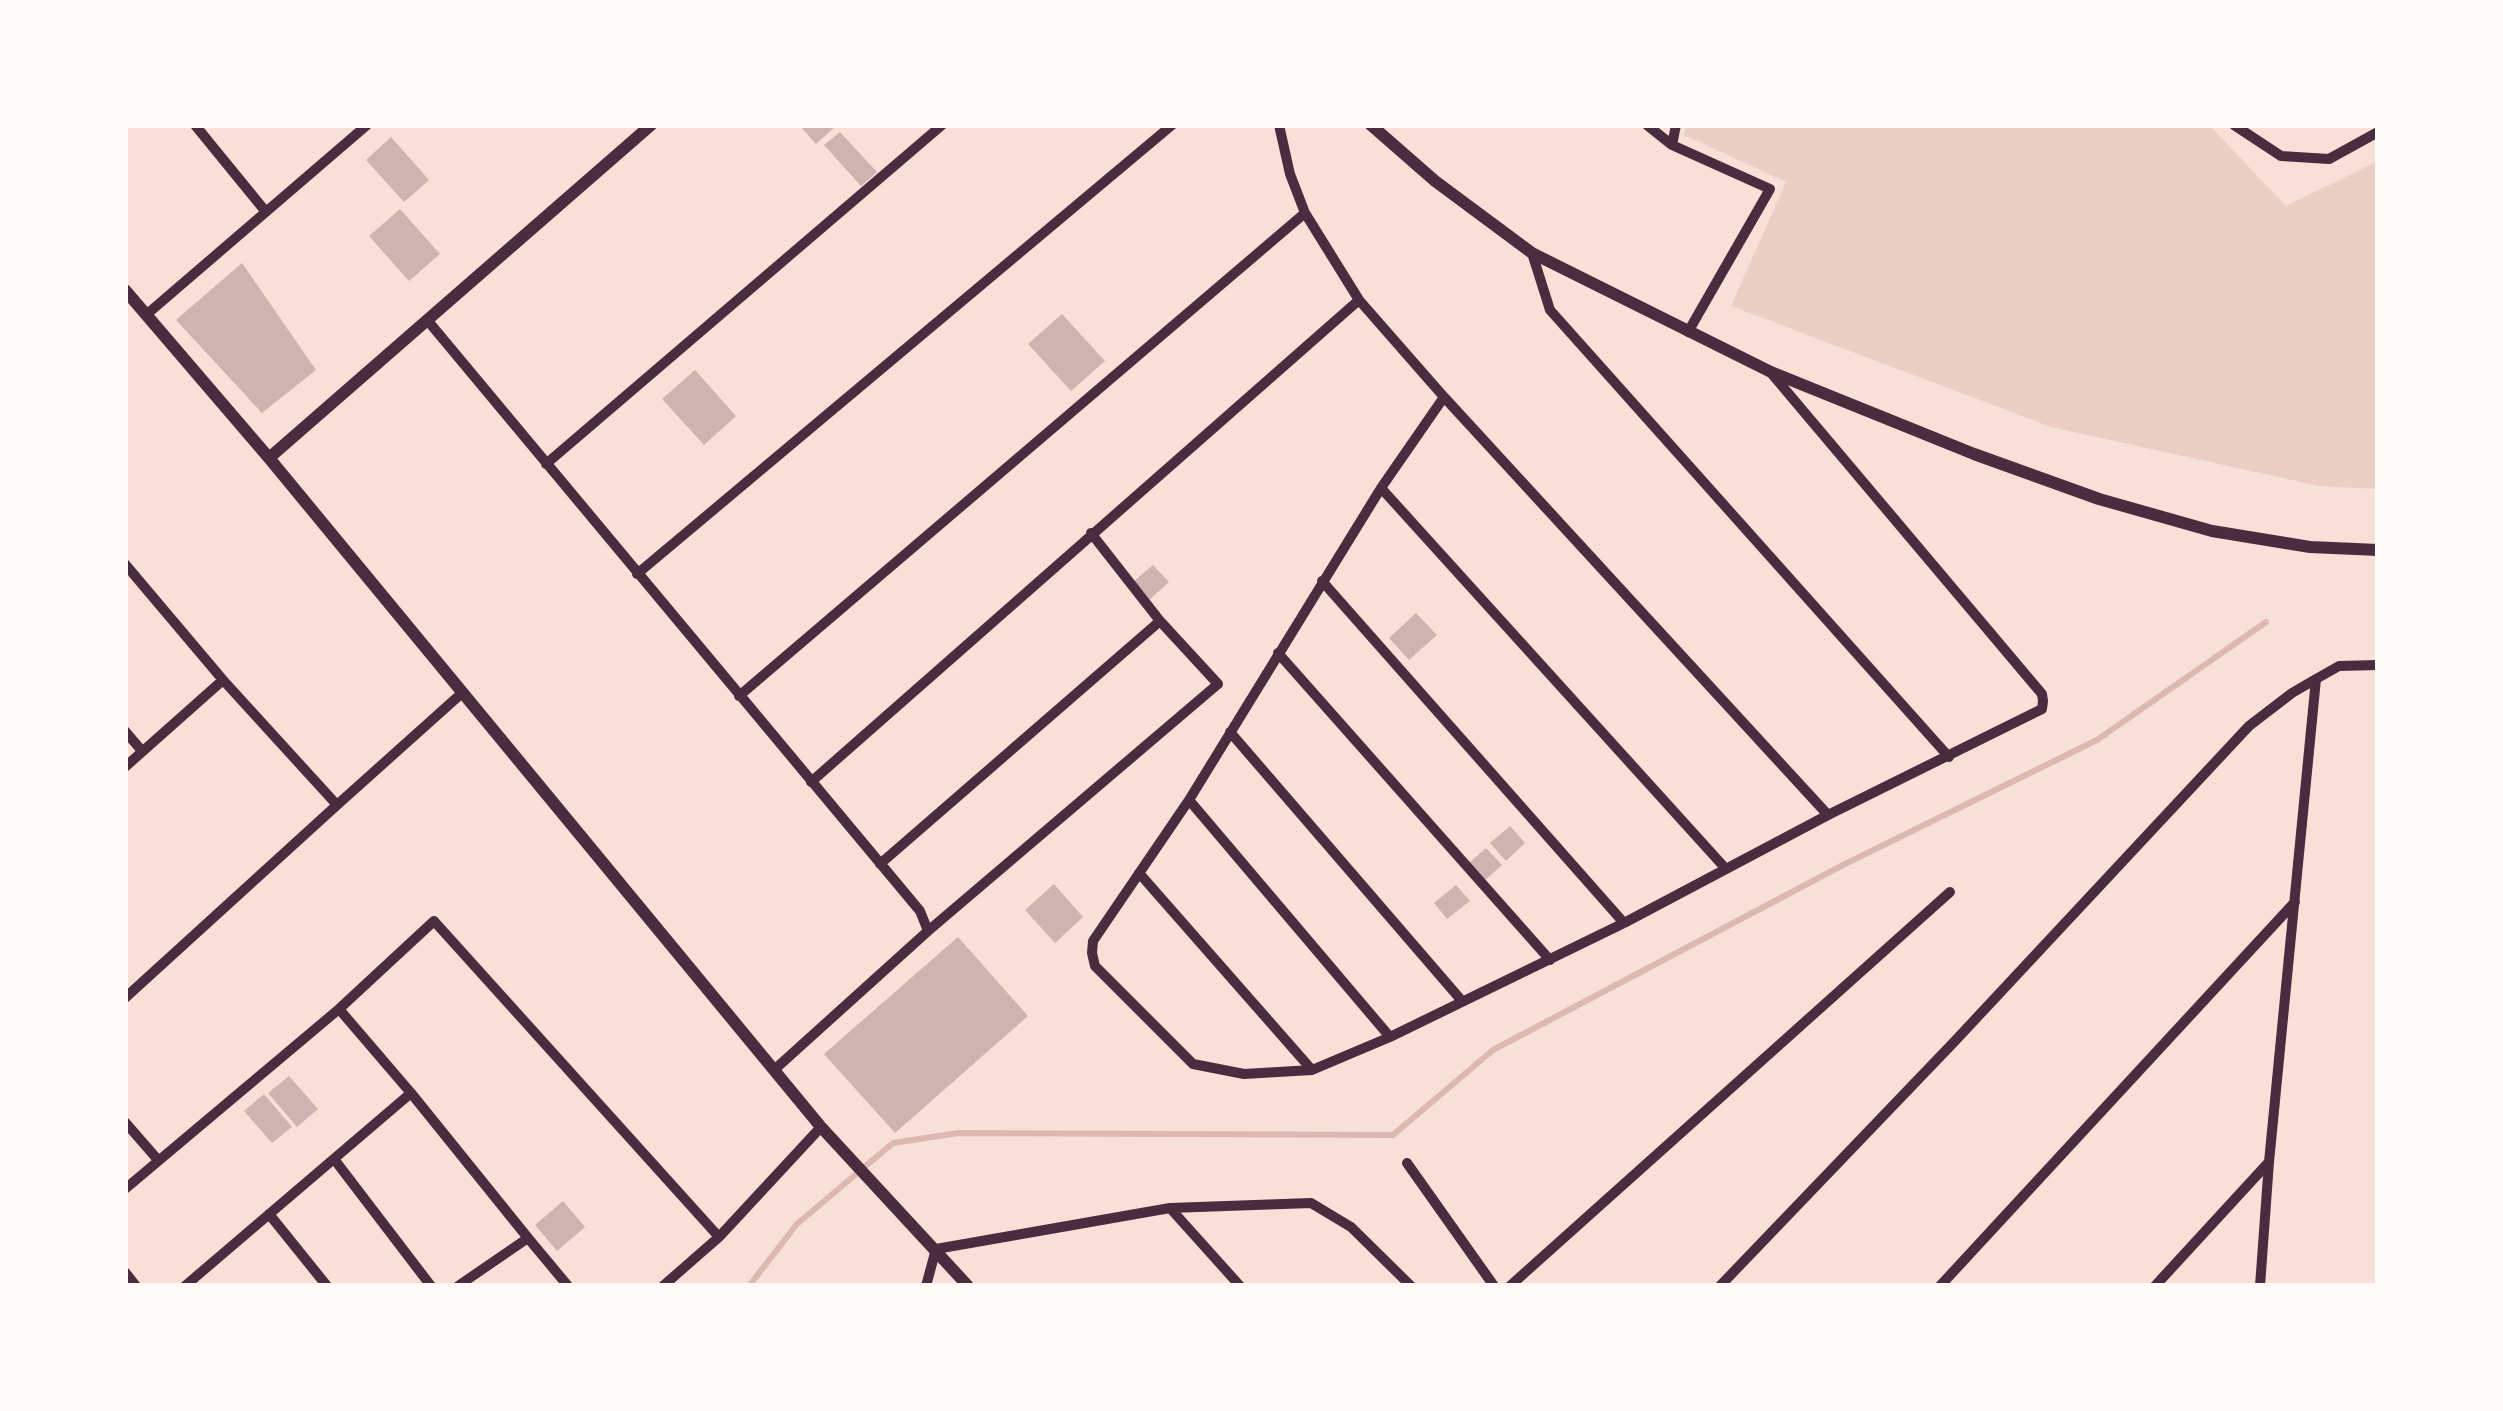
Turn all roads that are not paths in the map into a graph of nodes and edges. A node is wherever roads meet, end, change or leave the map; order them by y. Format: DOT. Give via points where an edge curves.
graph roads {
  1 [pos="195,125"];
  2 [pos="366,125"];
  3 [pos="651,125"];
  4 [pos="942,125"];
  5 [pos="1172,125"];
  6 [pos="1278,125"];
  7 [pos="1371,125"];
  8 [pos="1647,125"];
  9 [pos="1676,125"];
  10 [pos="2234,125"];
  11 [pos="2378,132"];
  12 [pos="1672,145"];
  13 [pos="266,212"];
  14 [pos="1305,212"];
  15 [pos="1532,253"];
  16 [pos="125,290"];
  17 [pos="1359,300"];
  18 [pos="146,315"];
  19 [pos="428,321"];
  20 [pos="1688,332"];
  21 [pos="1771,372"];
  22 [pos="1444,396"];
  23 [pos="268,458"];
  24 [pos="546,464"];
  25 [pos="1380,488"];
  26 [pos="1091,533"];
  27 [pos="2378,550"];
  28 [pos="125,564"];
  29 [pos="637,574"];
  30 [pos="1322,581"];
  31 [pos="1160,621"];
  32 [pos="1278,653"];
  33 [pos="2378,666"];
  34 [pos="2316,679"];
  35 [pos="223,680"];
  36 [pos="462,693"];
  37 [pos="739,696"];
  38 [pos="125,731"];
  39 [pos="1230,732"];
  40 [pos="142,751"];
  41 [pos="1948,757"];
  42 [pos="125,766"];
  43 [pos="811,782"];
  44 [pos="1189,800"];
  45 [pos="337,806"];
  46 [pos="1828,815"];
  47 [pos="880,864"];
  48 [pos="1726,869"];
  49 [pos="1139,873"];
  50 [pos="1950,892"];
  51 [pos="2295,902"];
  52 [pos="1624,923"];
  53 [pos="928,932"];
  54 [pos="1550,960"];
  55 [pos="125,998"];
  56 [pos="1462,1002"];
  57 [pos="339,1009"];
  58 [pos="1390,1037"];
  59 [pos="774,1070"];
  60 [pos="1312,1070"];
  61 [pos="411,1093"];
  62 [pos="125,1122"];
  63 [pos="822,1127"];
  64 [pos="334,1158"];
  65 [pos="158,1160"];
  66 [pos="2269,1162"];
  67 [pos="1406,1164"];
  68 [pos="125,1189"];
  69 [pos="1170,1208"];
  70 [pos="269,1214"];
  71 [pos="719,1237"];
  72 [pos="528,1238"];
  73 [pos="936,1249"];
  74 [pos="125,1272"];
  75 [pos="136,1286"];
  76 [pos="185,1286"];
  77 [pos="327,1286"];
  78 [pos="431,1286"];
  79 [pos="458,1286"];
  80 [pos="568,1286"];
  81 [pos="663,1286"];
  82 [pos="926,1286"];
  83 [pos="968,1286"];
  84 [pos="1240,1286"];
  85 [pos="1411,1286"];
  86 [pos="1494,1286"];
  87 [pos="1510,1286"];
  88 [pos="1720,1286"];
  89 [pos="1940,1286"];
  90 [pos="2155,1286"];
  91 [pos="2260,1286"];
  1 -- 13 [label="street"];
  2 -- 13 [label="street"];
  3 -- 19 [label="street"];
  4 -- 24 [label="street"];
  5 -- 29 [label="street"];
  6 -- 14 [label="street"];
  7 -- 15 [label="street"];
  8 -- 12 [label="street"];
  9 -- 12 [label="street"];
  10 -- 11 [label="street" via="2281,156 2329,159"];
  12 -- 20 [label="street" via="1770,189"];
  13 -- 18 [label="street"];
  14 -- 17 [label="street"];
  14 -- 37 [label="street"];
  15 -- 20 [label="street"];
  15 -- 41 [label="street" via="1550,310"];
  16 -- 18 [label="street"];
  17 -- 22 [label="street"];
  17 -- 26 [label="street"];
  18 -- 23 [label="street"];
  19 -- 23 [label="street"];
  19 -- 24 [label="street"];
  20 -- 21 [label="street"];
  21 -- 27 [label="street" via="2099,499 2212,531"];
  21 -- 41 [label="street" via="2042,694 2042,710"];
  22 -- 25 [label="street"];
  22 -- 46 [label="street"];
  23 -- 36 [label="street"];
  24 -- 29 [label="street"];
  25 -- 30 [label="street"];
  25 -- 48 [label="street"];
  26 -- 31 [label="street"];
  26 -- 43 [label="street"];
  28 -- 35 [label="street"];
  29 -- 37 [label="street"];
  30 -- 32 [label="street"];
  30 -- 52 [label="street"];
  31 -- 47 [label="street"];
  31 -- 53 [label="street" via="1218,684"];
  32 -- 39 [label="street"];
  32 -- 54 [label="street"];
  33 -- 34 [label="street" via="2339,666"];
  34 -- 51 [label="street"];
  34 -- 88 [label="street" via="2248,726"];
  35 -- 40 [label="street"];
  35 -- 45 [label="street"];
  36 -- 45 [label="street"];
  36 -- 59 [label="street"];
  37 -- 43 [label="street"];
  38 -- 40 [label="street"];
  39 -- 44 [label="street"];
  39 -- 56 [label="street"];
  40 -- 42 [label="street"];
  41 -- 46 [label="street"];
  43 -- 47 [label="street"];
  44 -- 49 [label="street"];
  44 -- 58 [label="street"];
  45 -- 55 [label="street"];
  46 -- 48 [label="street"];
  47 -- 53 [label="street" via="920,910"];
  48 -- 52 [label="street"];
  49 -- 60 [label="street"];
  49 -- 60 [label="street" via="1093,941 1095,966 1193,1064 1244,1074"];
  50 -- 87 [label="street"];
  51 -- 66 [label="street"];
  51 -- 89 [label="street"];
  52 -- 54 [label="street"];
  53 -- 59 [label="street"];
  54 -- 56 [label="street"];
  56 -- 58 [label="street"];
  57 -- 61 [label="street"];
  57 -- 65 [label="street"];
  57 -- 71 [label="street" via="434,921"];
  58 -- 60 [label="street"];
  59 -- 63 [label="street"];
  61 -- 64 [label="street"];
  61 -- 72 [label="street"];
  62 -- 65 [label="street"];
  63 -- 71 [label="street"];
  63 -- 73 [label="street"];
  64 -- 70 [label="street"];
  64 -- 78 [label="street"];
  65 -- 68 [label="street"];
  66 -- 90 [label="street"];
  66 -- 91 [label="street"];
  67 -- 86 [label="street"];
  69 -- 73 [label="street"];
  69 -- 84 [label="street"];
  69 -- 85 [label="street" via="1311,1203 1351,1227"];
  70 -- 76 [label="street"];
  70 -- 77 [label="street"];
  71 -- 81 [label="street"];
  72 -- 79 [label="street"];
  72 -- 80 [label="street"];
  73 -- 82 [label="street"];
  73 -- 83 [label="street"];
  74 -- 75 [label="street"];
}
